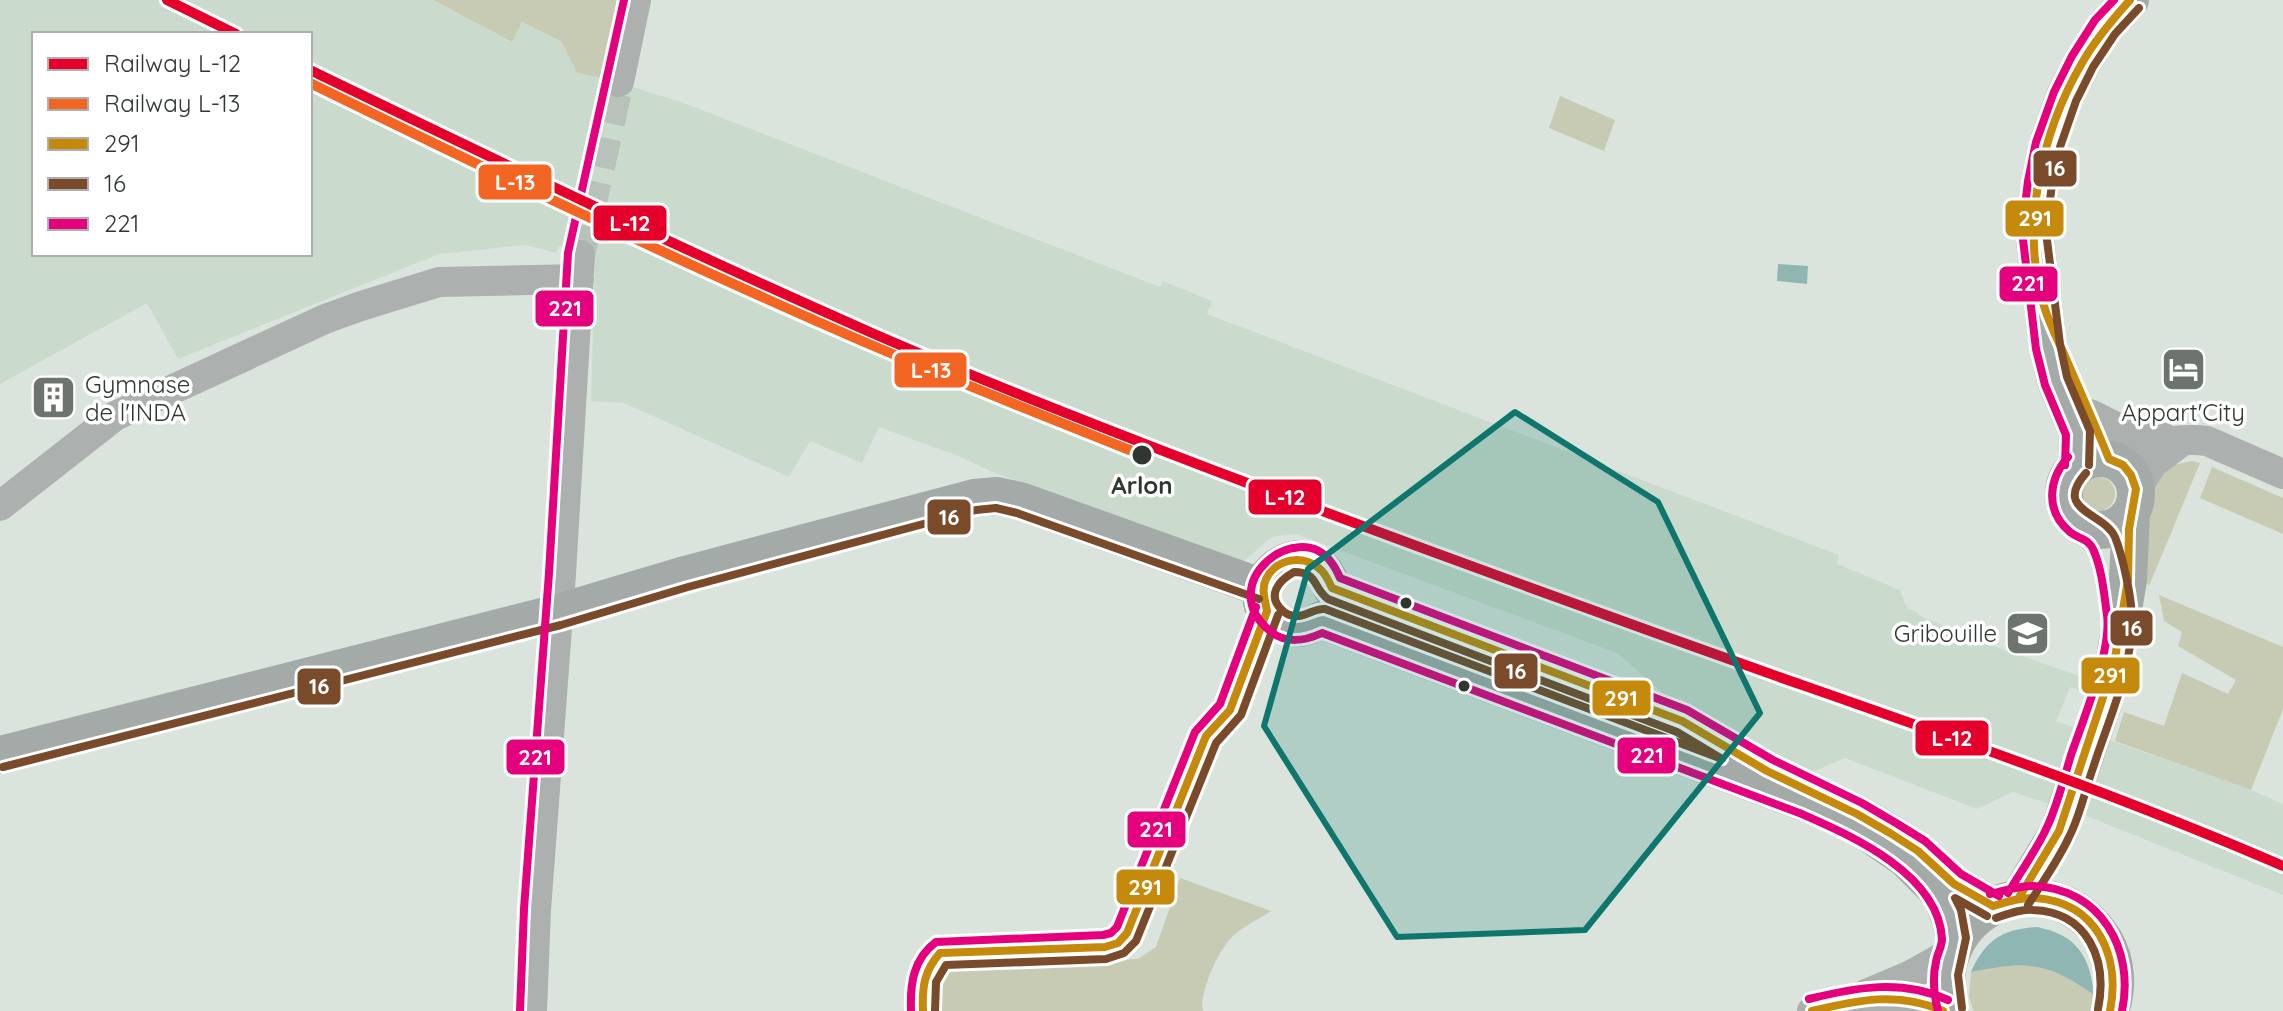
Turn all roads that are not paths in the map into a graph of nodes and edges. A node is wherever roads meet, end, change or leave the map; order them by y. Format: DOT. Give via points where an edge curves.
graph roads {
  1 [pos="636,0"];
  2 [pos="2130,0"];
  3 [pos="619,82"];
  4 [pos="2043,303"];
  5 [pos="2090,414"];
  6 [pos="2182,441"];
  7 [pos="2099,461"];
  8 [pos="2283,474"];
  9 [pos="2133,501"];
  10 [pos="0,506"];
  11 [pos="2092,529"];
  12 [pos="1265,600"];
  13 [pos="558,613"];
  14 [pos="2120,620"];
  15 [pos="0,755"];
  16 [pos="2059,831"];
  17 [pos="2006,902"];
  18 [pos="2078,912"];
  19 [pos="1953,948"];
  20 [pos="1846,1002"];
  21 [pos="532,1011"];
  22 [pos="923,1011"];
  23 [pos="1812,1011"];
  24 [pos="1943,1011"];
  25 [pos="1950,1011"];
  26 [pos="2110,1011"];
  1 -- 3 [label="street"];
  2 -- 4 [label="main road" via="2083,61 2048,144 2034,232"];
  4 -- 5 [label="main road"];
  4 -- 7 [label="main road" via="2056,381 2078,433 2079,449"];
  5 -- 6 [label="street" via="2124,431"];
  5 -- 7 [label="main road"];
  6 -- 7 [label="street"];
  6 -- 8 [label="street" via="2207,441"];
  6 -- 9 [label="street" via="2143,475"];
  7 -- 9 [label="main road" via="2123,465 2131,475"];
  7 -- 11 [label="main road" via="2069,474 2064,487 2069,514"];
  9 -- 11 [label="main road" via="2121,524"];
  9 -- 14 [label="main road"];
  10 -- 13 [label="street" via="115,416 325,319 439,282 580,267"];
  11 -- 14 [label="main road" via="2107,551"];
  12 -- 13 [label="main road" via="997,496 955,502"];
  12 -- 17 [label="main road" via="1268,575 1275,567 1294,559 1314,563 1341,592 1682,721 1890,833 1954,884"];
  12 -- 19 [label="main road" via="1274,619 1291,628 1321,620 1854,823 1905,858 1942,895"];
  12 -- 22 [label="street" via="1230,710 1206,736 1127,933 1105,947 940,953 922,981"];
  13 -- 15 [label="main road"];
  13 -- 21 [label="street"];
  14 -- 16 [label="main road" via="2102,706"];
  16 -- 17 [label="main road"];
  16 -- 18 [label="main road" via="2061,863"];
  17 -- 18 [label="main road" via="2039,898"];
  17 -- 19 [label="main road" via="1978,915"];
  18 -- 26 [label="main road" via="2109,948 2115,968"];
  19 -- 20 [label="street" via="1911,975"];
  19 -- 25 [label="main road" via="1945,973"];
  20 -- 23 [label="street"];
  20 -- 24 [label="street" via="1914,999"];
}
